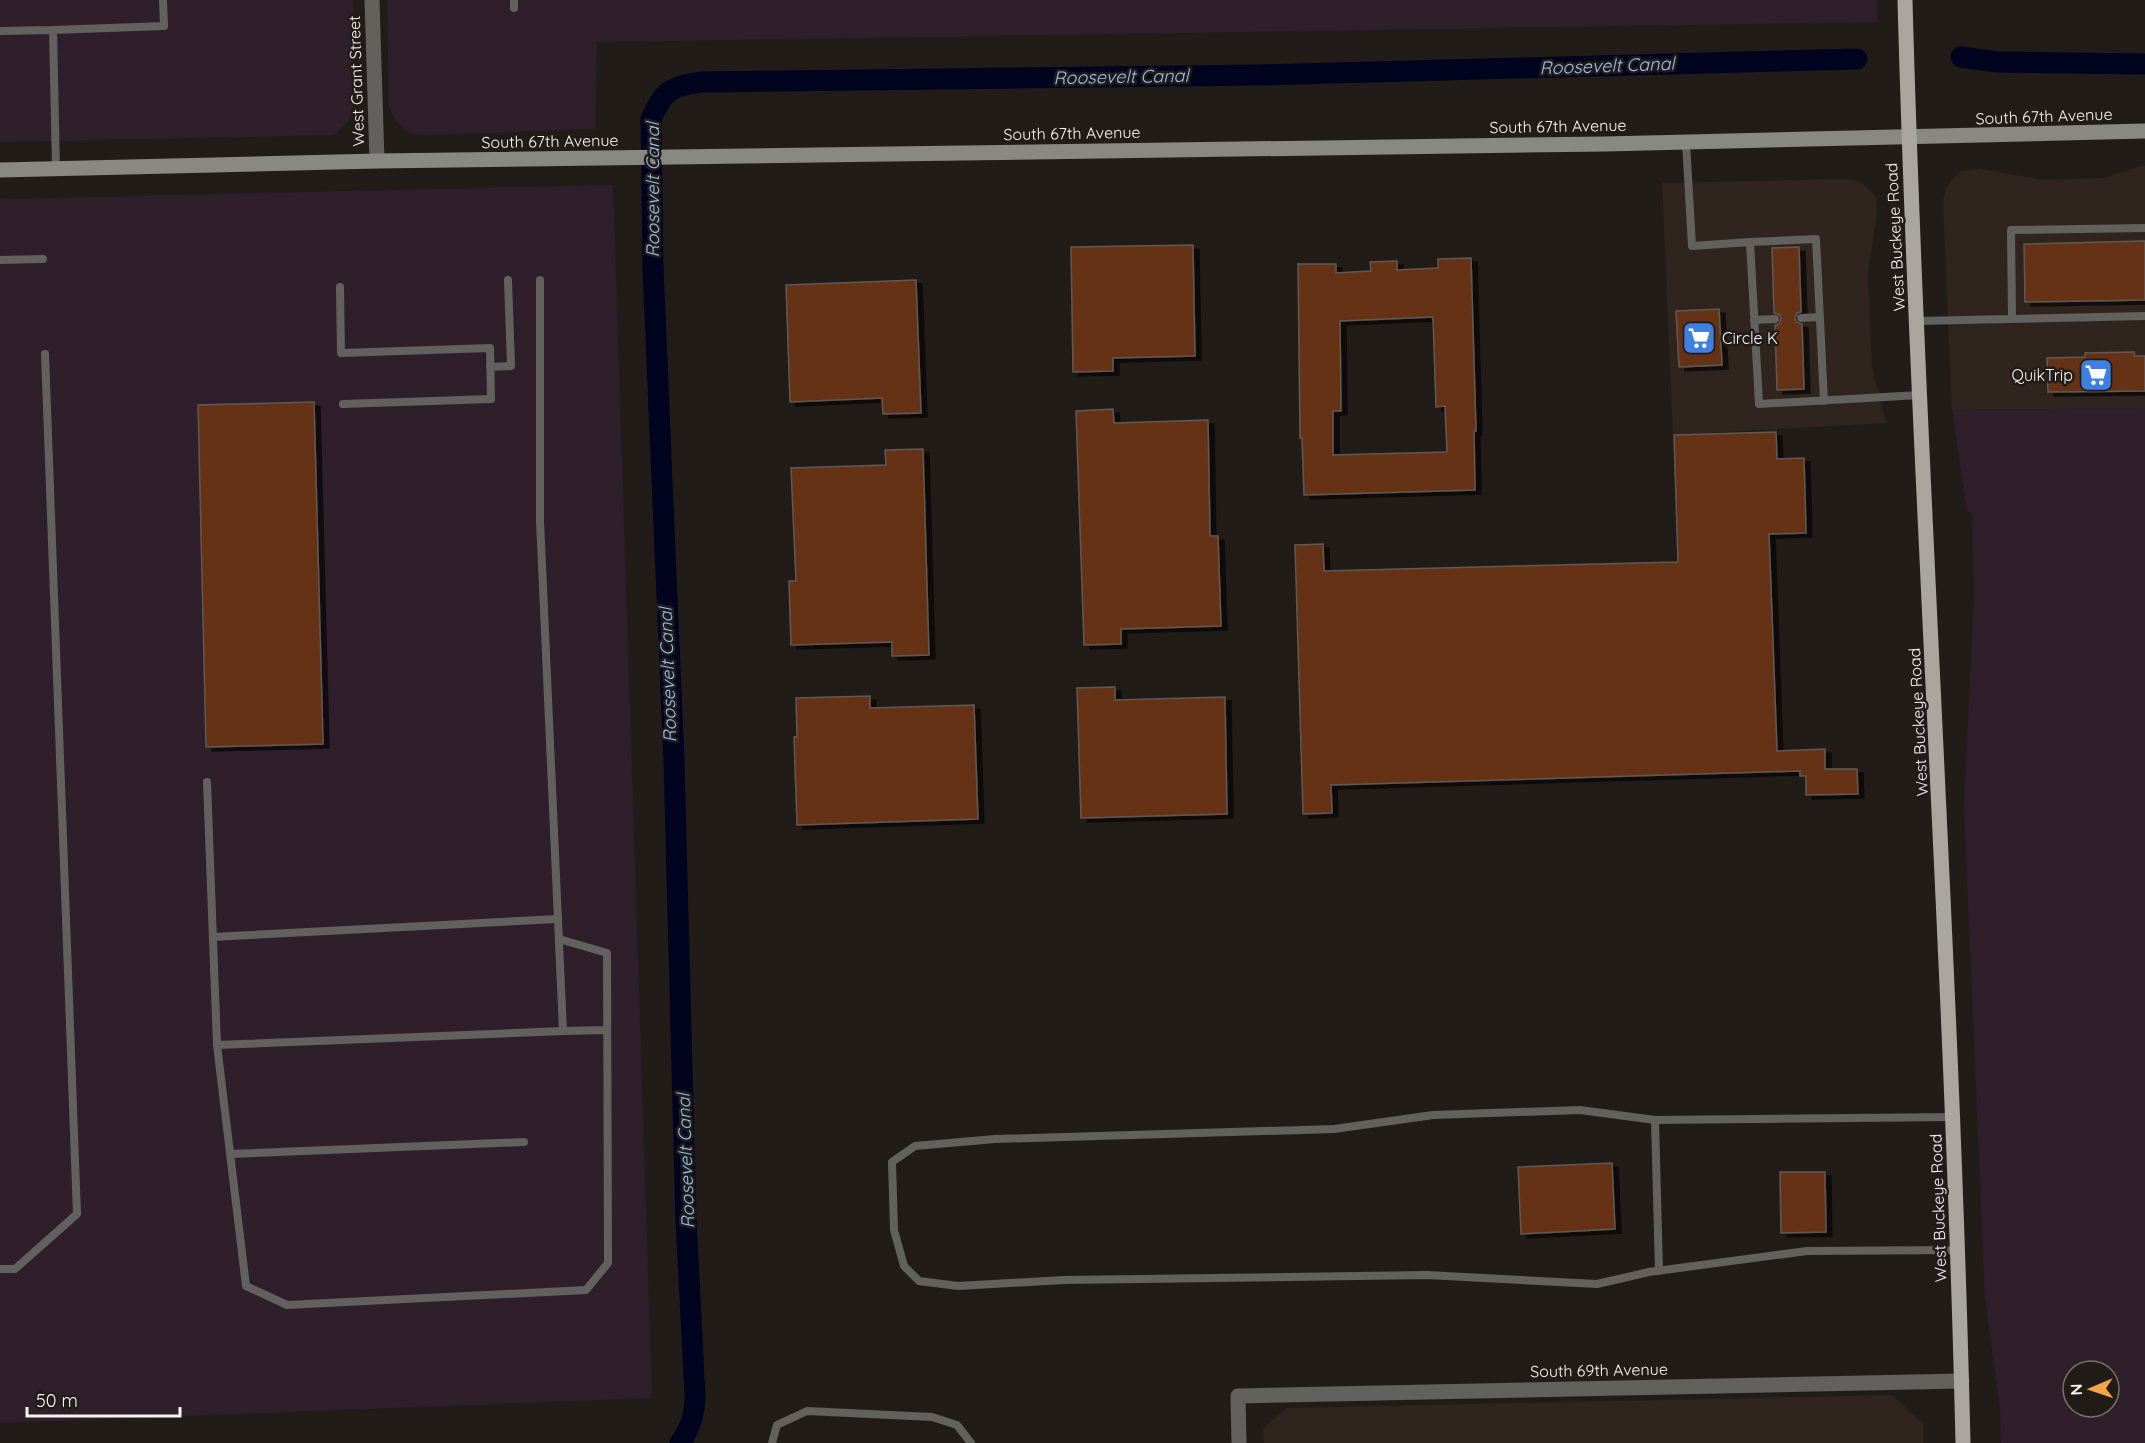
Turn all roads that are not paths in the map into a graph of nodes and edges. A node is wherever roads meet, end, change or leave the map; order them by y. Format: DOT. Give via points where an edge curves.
graph roads {
  1 [pos="163,0"];
  2 [pos="372,0"];
  3 [pos="1905,0"];
  4 [pos="53,30"];
  5 [pos="0,31"];
  6 [pos="2145,131"];
  7 [pos="1909,138"];
  8 [pos="1686,142"];
  9 [pos="377,161"];
  10 [pos="57,169"];
  11 [pos="0,170"];
  12 [pos="2145,228"];
  13 [pos="1750,242"];
  14 [pos="43,259"];
  15 [pos="0,260"];
  16 [pos="508,280"];
  17 [pos="540,280"];
  18 [pos="340,287"];
  19 [pos="2145,316"];
  20 [pos="1819,317"];
  21 [pos="1802,318"];
  22 [pos="1775,319"];
  23 [pos="2012,319"];
  24 [pos="1754,320"];
  25 [pos="1917,321"];
  26 [pos="45,354"];
  27 [pos="490,367"];
  28 [pos="1920,395"];
  29 [pos="1824,401"];
  30 [pos="343,404"];
  31 [pos="207,782"];
  32 [pos="558,919"];
  33 [pos="213,937"];
  34 [pos="559,939"];
  35 [pos="607,1030"];
  36 [pos="563,1031"];
  37 [pos="217,1045"];
  38 [pos="1952,1117"];
  39 [pos="1655,1120"];
  40 [pos="524,1142"];
  41 [pos="230,1154"];
  42 [pos="1957,1250"];
  43 [pos="0,1269"];
  44 [pos="1659,1271"];
  45 [pos="1962,1381"];
  46 [pos="772,1443"];
  47 [pos="971,1443"];
  48 [pos="1239,1443"];
  49 [pos="1963,1443"];
  1 -- 4 [label="lane" via="164,26"];
  2 -- 9 [label="street, West Grant Street"];
  3 -- 7 [label="main road, West Buckeye Road"];
  4 -- 5 [label="lane"];
  4 -- 10 [label="lane"];
  6 -- 7 [label="main road, South 67th Avenue"];
  7 -- 8 [label="main road, South 67th Avenue"];
  7 -- 25 [label="main road, West Buckeye Road"];
  8 -- 9 [label="main road, South 67th Avenue"];
  8 -- 13 [label="lane" via="1692,246"];
  9 -- 10 [label="main road, South 67th Avenue"];
  10 -- 11 [label="main road, South 67th Avenue"];
  12 -- 23 [label="lane" via="2011,230"];
  13 -- 20 [label="lane" via="1816,239"];
  13 -- 24 [label="lane"];
  14 -- 15 [label="lane"];
  16 -- 27 [label="lane" via="512,366"];
  17 -- 32 [label="lane" via="540,521"];
  18 -- 27 [label="lane" via="341,353 490,348"];
  19 -- 23 [label="lane"];
  20 -- 21 [label="lane"];
  20 -- 29 [label="lane"];
  22 -- 24 [label="lane"];
  23 -- 25 [label="lane"];
  24 -- 29 [label="lane" via="1759,404"];
  25 -- 28 [label="main road, West Buckeye Road"];
  26 -- 43 [label="lane" via="77,1214 15,1269"];
  27 -- 30 [label="lane" via="491,399"];
  28 -- 29 [label="lane"];
  28 -- 38 [label="main road, West Buckeye Road"];
  31 -- 33 [label="lane"];
  32 -- 33 [label="lane"];
  32 -- 34 [label="lane"];
  33 -- 37 [label="lane"];
  34 -- 35 [label="lane" via="607,953"];
  34 -- 36 [label="lane"];
  35 -- 36 [label="lane"];
  35 -- 41 [label="lane" via="608,1263 586,1290 287,1305 246,1286"];
  36 -- 37 [label="lane"];
  37 -- 41 [label="lane"];
  38 -- 39 [label="lane"];
  38 -- 42 [label="main road, West Buckeye Road"];
  39 -- 44 [label="lane"];
  39 -- 44 [label="lane" via="1580,1110 1433,1115 1334,1129 995,1139 915,1146 892,1162 894,1230 904,1266 920,1281 958,1286 1064,1280 1427,1275 1597,1284"];
  40 -- 41 [label="lane"];
  42 -- 44 [label="lane" via="1807,1251"];
  42 -- 45 [label="main road, West Buckeye Road"];
  45 -- 48 [label="street, South 69th Avenue" via="1238,1396"];
  45 -- 49 [label="main road, West Buckeye Road"];
  46 -- 47 [label="lane" via="777,1425 807,1411 932,1417 957,1425"];
}
